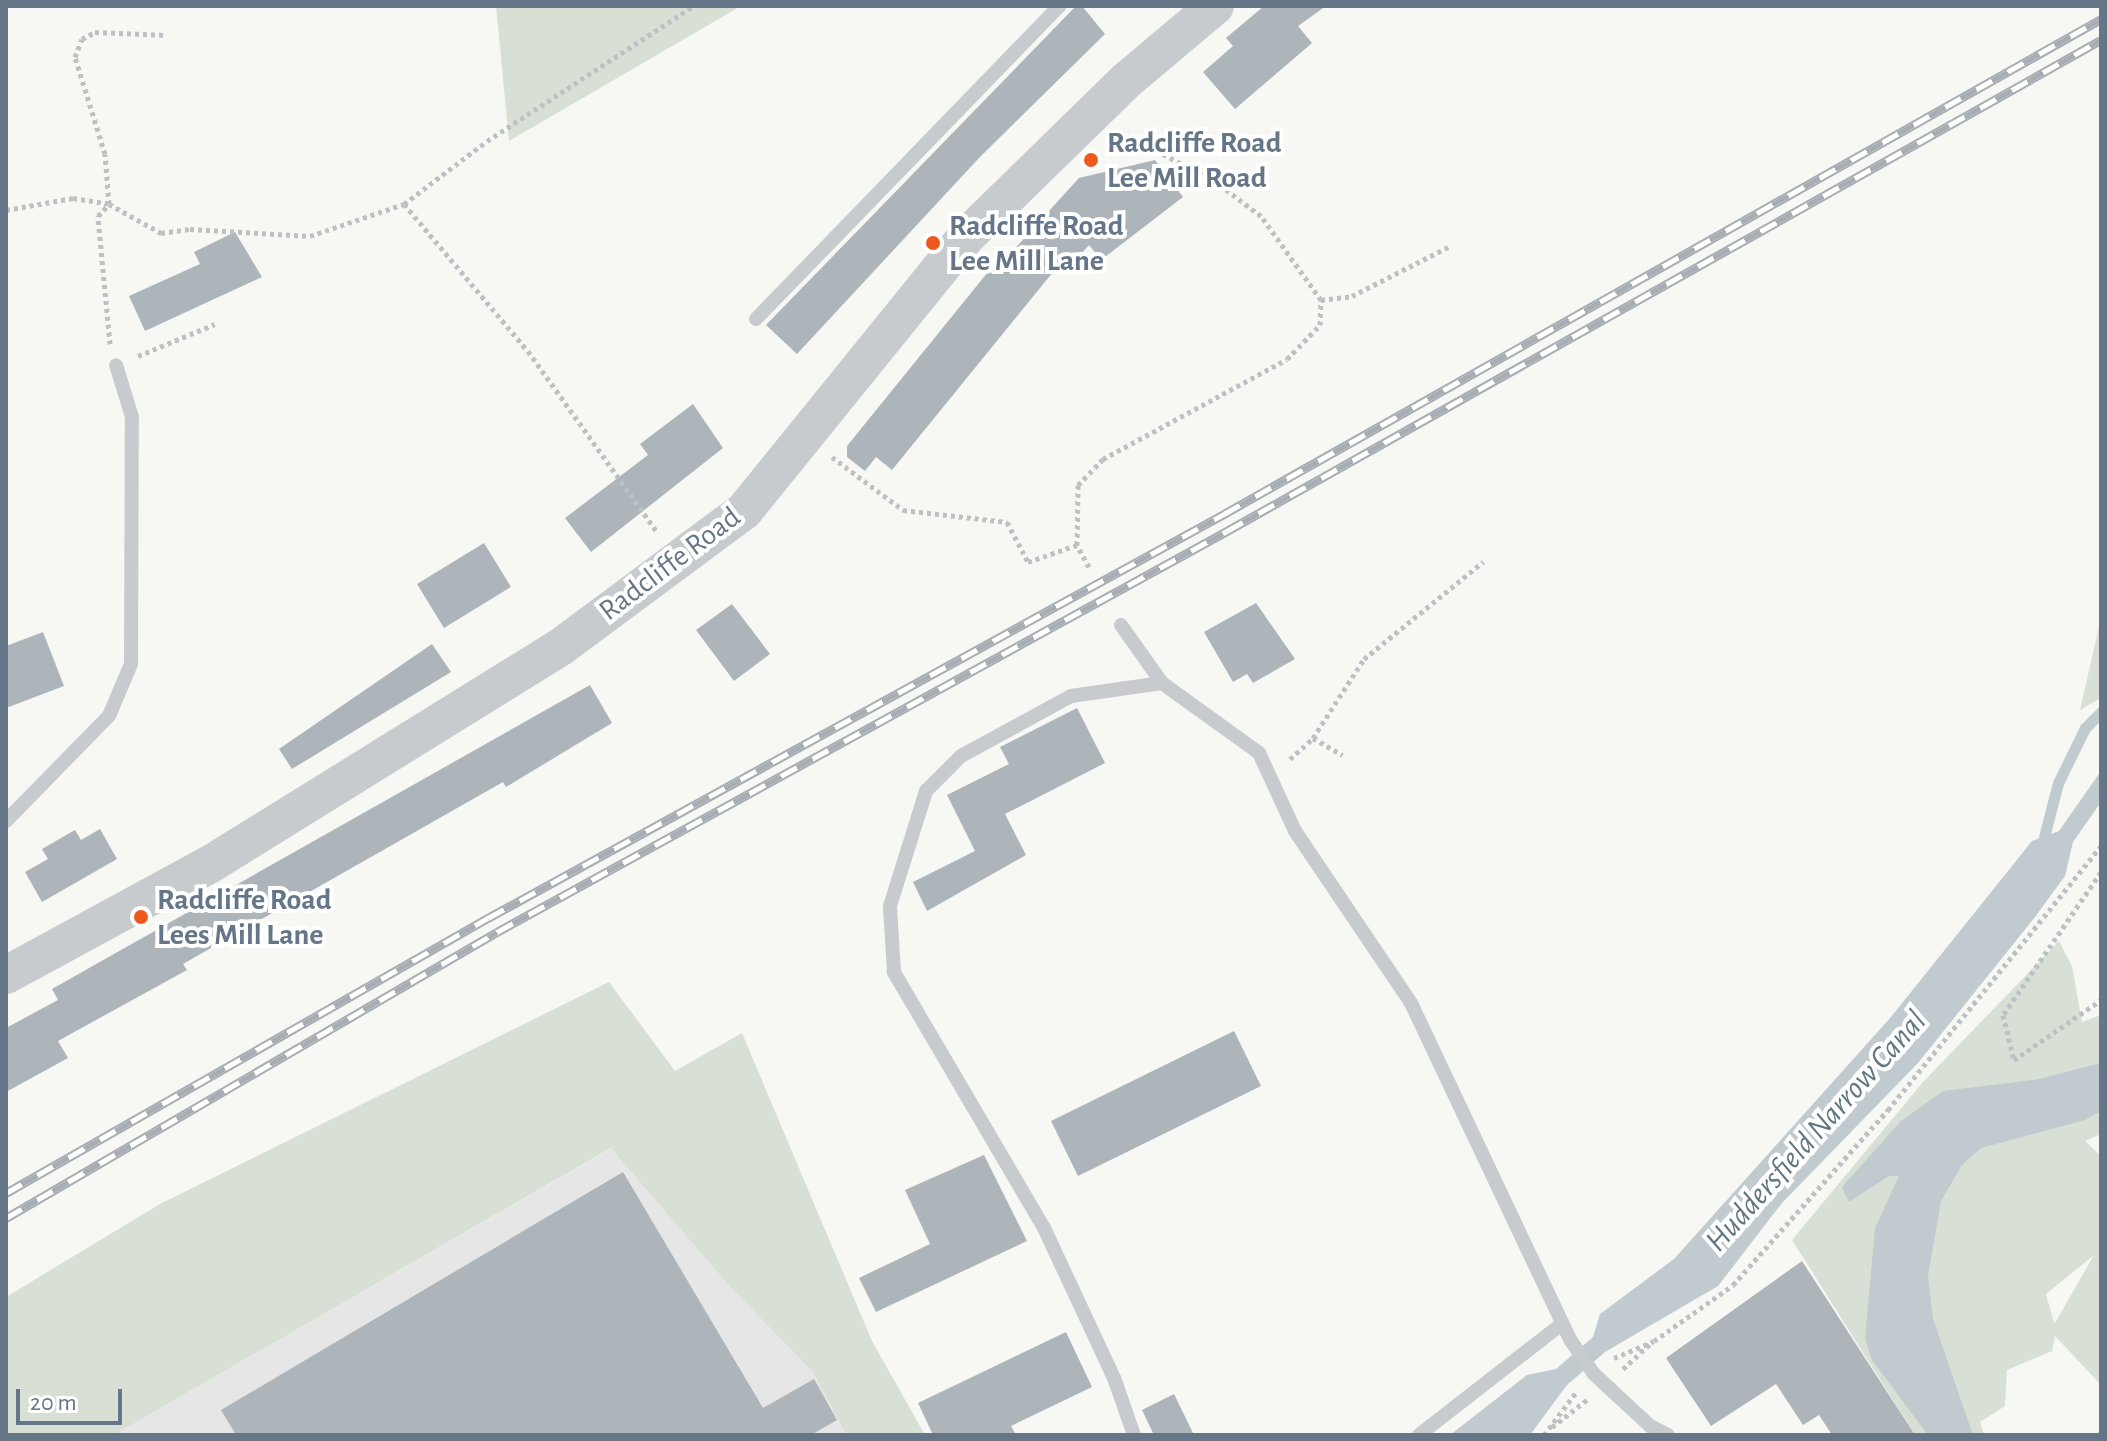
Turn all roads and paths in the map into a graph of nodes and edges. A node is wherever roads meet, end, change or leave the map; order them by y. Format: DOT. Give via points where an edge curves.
graph roads {
  1 [pos="693,6"];
  2 [pos="1059,6"];
  3 [pos="1215,6"];
  4 [pos="167,35"];
  5 [pos="1090,116"];
  6 [pos="109,204"];
  7 [pos="404,204"];
  8 [pos="6,210"];
  9 [pos="1448,247"];
  10 [pos="1321,300"];
  11 [pos="756,319"];
  12 [pos="215,324"];
  13 [pos="116,365"];
  14 [pos="843,465"];
  15 [pos="1077,545"];
  16 [pos="673,561"];
  17 [pos="1483,562"];
  18 [pos="1089,567"];
  19 [pos="1121,625"];
  20 [pos="1162,683"];
  21 [pos="1313,738"];
  22 [pos="1343,755"];
  23 [pos="1271,776"];
  24 [pos="6,821"];
  25 [pos="2101,846"];
  26 [pos="2101,872"];
  27 [pos="6,975"];
  28 [pos="2101,1000"];
  29 [pos="1563,1323"];
  30 [pos="1654,1341"];
  31 [pos="1607,1361"];
  32 [pos="1594,1374"];
  33 [pos="1606,1385"];
  34 [pos="1546,1432"];
  35 [pos="1134,1435"];
  36 [pos="1419,1435"];
  37 [pos="1668,1435"];
  1 -- 7 [label="path" via="487,141"];
  2 -- 11 [label="lane"];
  3 -- 5 [label="street, Radcliffe Road"];
  4 -- 6 [label="path" via="95,32 82,39 75,57 105,154"];
  5 -- 10 [label="path" via="1216,182 1261,216"];
  5 -- 16 [label="street, Radcliffe Road" via="966,237 812,442 744,511"];
  6 -- 7 [label="path" via="161,233 190,229 310,236"];
  6 -- 8 [label="path" via="73,198"];
  6 -- 13 [label="path" via="98,216 108,336"];
  7 -- 16 [label="path" via="528,351 642,504"];
  9 -- 10 [label="path" via="1352,296"];
  10 -- 15 [label="path" via="1320,325 1287,359 1103,459 1078,485"];
  12 -- 13 [label="path"];
  13 -- 24 [label="lane" via="132,417 131,664 109,716"];
  14 -- 15 [label="path" via="903,510 1007,522 1028,562"];
  15 -- 18 [label="path"];
  16 -- 27 [label="street, Radcliffe Road" via="562,646 209,865"];
  17 -- 21 [label="path" via="1364,659"];
  19 -- 20 [label="lane"];
  20 -- 23 [label="lane" via="1259,753"];
  20 -- 35 [label="lane" via="1071,696 961,756 926,791 890,906 894,972 1044,1228 1114,1378"];
  21 -- 22 [label="path"];
  21 -- 23 [label="path"];
  23 -- 29 [label="lane" via="1295,831 1411,1003"];
  25 -- 30 [label="path" via="1888,1110 1733,1285"];
  26 -- 28 [label="path" via="2003,1015 2014,1060"];
  29 -- 32 [label="lane"];
  29 -- 36 [label="lane"];
  30 -- 31 [label="path"];
  30 -- 33 [label="path"];
  32 -- 33 [label="lane"];
  32 -- 34 [label="path"];
  33 -- 34 [label="path"];
  33 -- 37 [label="lane"];
}
